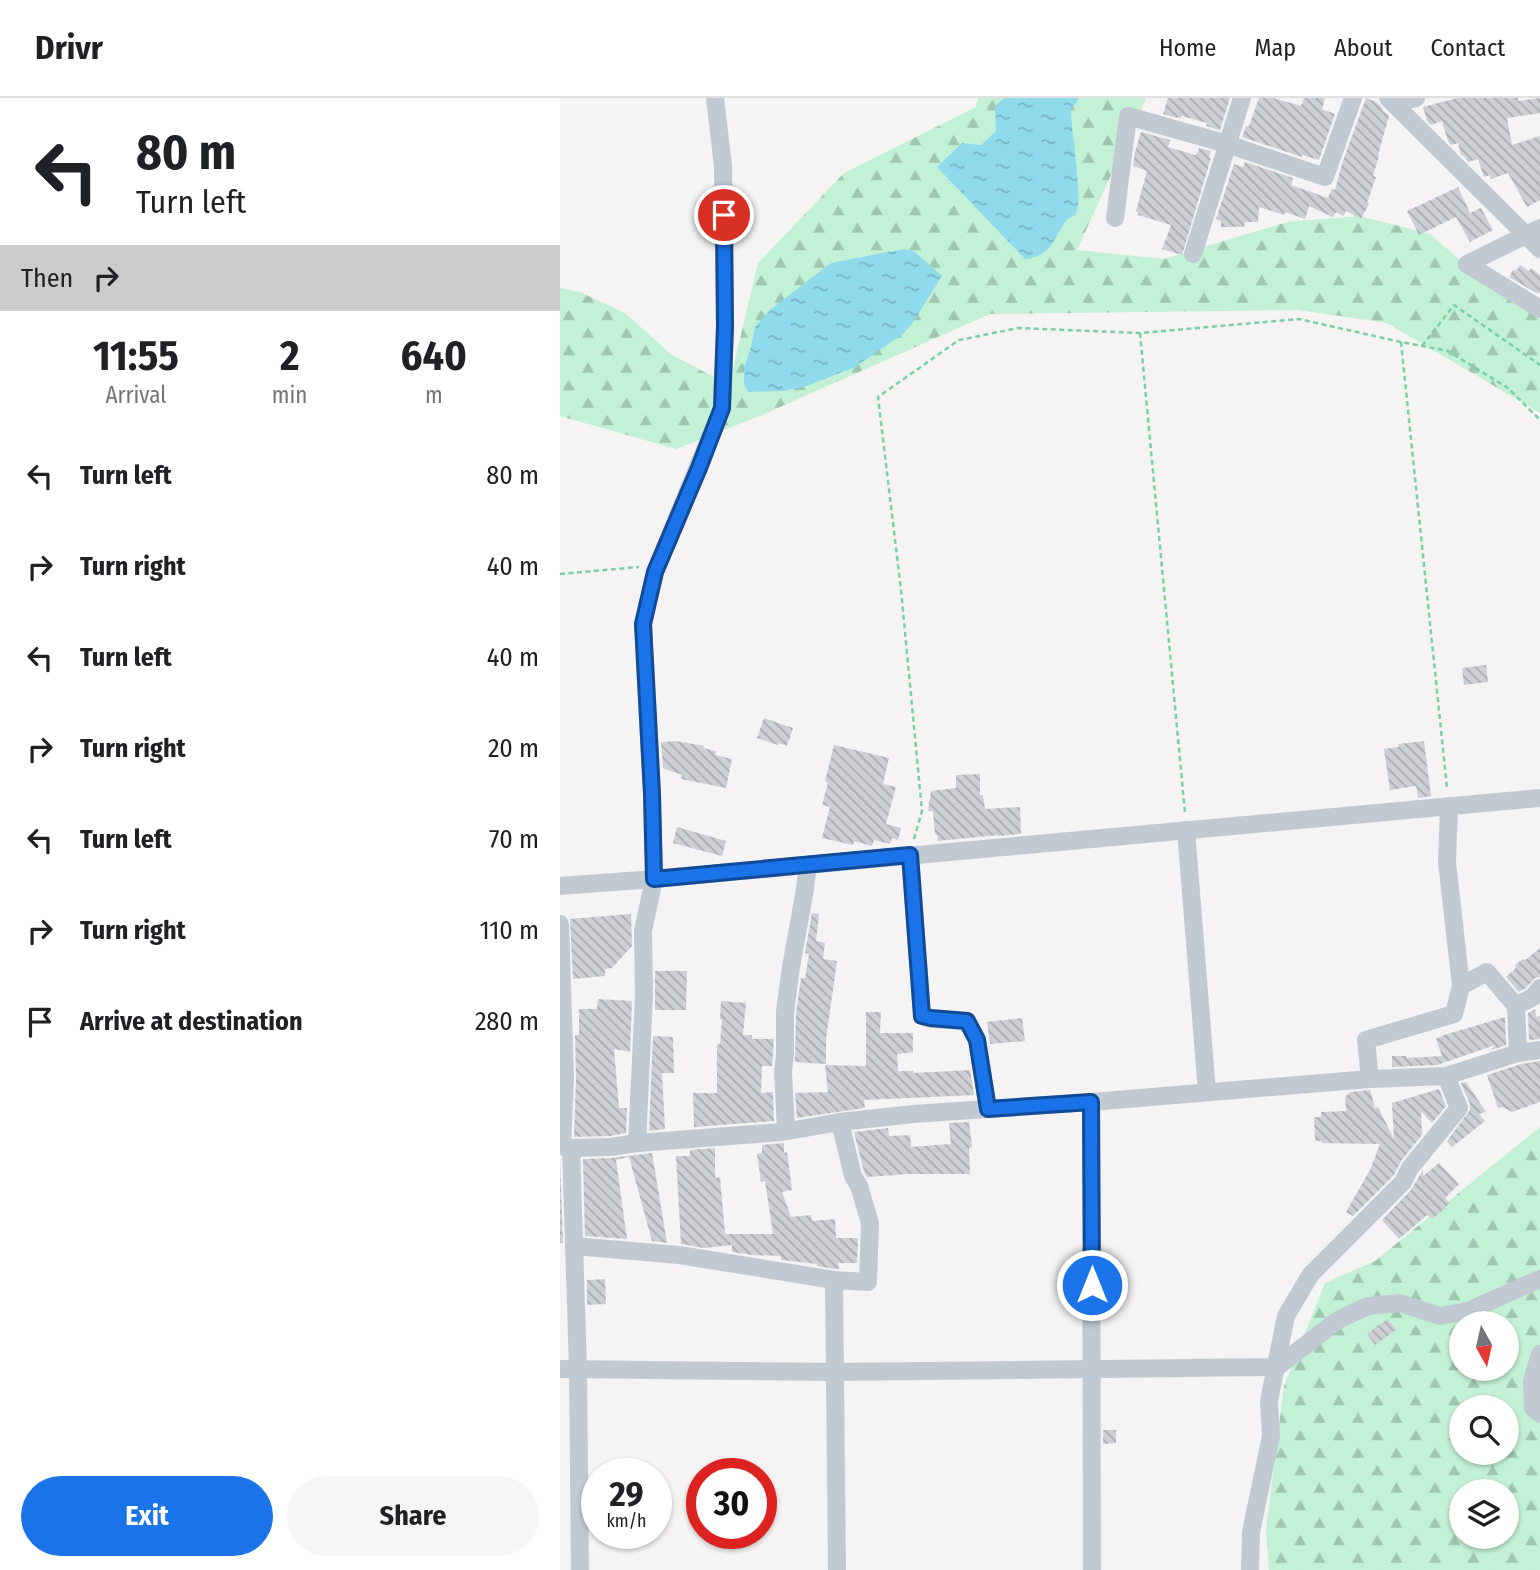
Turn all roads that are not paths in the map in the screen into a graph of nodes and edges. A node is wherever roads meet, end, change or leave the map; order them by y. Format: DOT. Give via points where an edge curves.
graph roads {
  1 [pos="715,98"];
  2 [pos="1242,98"];
  3 [pos="1353,98"];
  4 [pos="1416,98"];
  5 [pos="1391,100"];
  6 [pos="1227,144"];
  7 [pos="1115,218"];
  8 [pos="1532,231"];
  9 [pos="1540,249"];
  10 [pos="1193,254"];
  11 [pos="1540,309"];
  12 [pos="1540,798"];
  13 [pos="1449,806"];
  14 [pos="1186,830"];
  15 [pos="910,855"];
  16 [pos="808,865"];
  17 [pos="654,879"];
  18 [pos="560,886"];
  19 [pos="560,924"];
  20 [pos="1461,985"];
  21 [pos="1540,988"];
  22 [pos="1516,1006"];
  23 [pos="1540,1050"];
  24 [pos="1518,1053"];
  25 [pos="1446,1076"];
  26 [pos="1370,1079"];
  27 [pos="1207,1092"];
  28 [pos="1091,1102"];
  29 [pos="988,1109"];
  30 [pos="840,1122"];
  31 [pos="786,1131"];
  32 [pos="637,1143"];
  33 [pos="564,1147"];
  34 [pos="574,1246"];
  35 [pos="568,1273"];
  36 [pos="1540,1279"];
  37 [pos="834,1280"];
  38 [pos="1540,1354"];
  39 [pos="1277,1367"];
  40 [pos="1092,1368"];
  41 [pos="569,1369"];
  42 [pos="834,1371"];
  43 [pos="1540,1414"];
  44 [pos="580,1570"];
  45 [pos="837,1570"];
  46 [pos="1092,1570"];
  47 [pos="1250,1570"];
  1 -- 17 [label="street" via="723,166 722,408 655,572 643,624"];
  2 -- 6 [label="street"];
  3 -- 6 [label="street" via="1325,177"];
  4 -- 5 [label="street"];
  5 -- 8 [label="street"];
  6 -- 7 [label="street" via="1128,116"];
  6 -- 10 [label="street"];
  8 -- 9 [label="street"];
  8 -- 11 [label="street" via="1467,264"];
  12 -- 13 [label="street"];
  13 -- 14 [label="street"];
  13 -- 20 [label="street" via="1447,862"];
  14 -- 15 [label="street"];
  14 -- 27 [label="street"];
  15 -- 16 [label="street"];
  15 -- 29 [label="street" via="922,1016 967,1021 977,1040"];
  16 -- 17 [label="street"];
  16 -- 31 [label="street" via="786,1012"];
  17 -- 18 [label="street"];
  17 -- 32 [label="street" via="643,931"];
  19 -- 33 [label="street"];
  20 -- 22 [label="street" via="1487,972"];
  20 -- 26 [label="street" via="1454,1014 1366,1040"];
  21 -- 22 [label="street"];
  22 -- 24 [label="street"];
  23 -- 24 [label="street"];
  24 -- 25 [label="street"];
  25 -- 26 [label="street"];
  25 -- 39 [label="street" via="1459,1108 1403,1182 1311,1274 1286,1316"];
  26 -- 27 [label="street"];
  27 -- 28 [label="street"];
  28 -- 29 [label="street"];
  28 -- 40 [label="street"];
  29 -- 30 [label="street"];
  30 -- 31 [label="street"];
  30 -- 37 [label="street" via="870,1223 868,1282"];
  31 -- 32 [label="street"];
  32 -- 33 [label="street"];
  33 -- 34 [label="street"];
  34 -- 35 [label="street"];
  34 -- 37 [label="street" via="679,1255"];
  35 -- 41 [label="street"];
  36 -- 39 [label="street" via="1468,1311 1440,1316 1400,1303 1368,1306 1338,1320"];
  37 -- 42 [label="street"];
  38 -- 43 [label="street" via="1532,1381 1533,1408"];
  39 -- 40 [label="street"];
  39 -- 47 [label="street" via="1269,1401 1271,1436 1251,1532"];
  40 -- 42 [label="street"];
  40 -- 46 [label="street"];
  41 -- 42 [label="street"];
  41 -- 44 [label="street"];
  42 -- 45 [label="street"];
}
